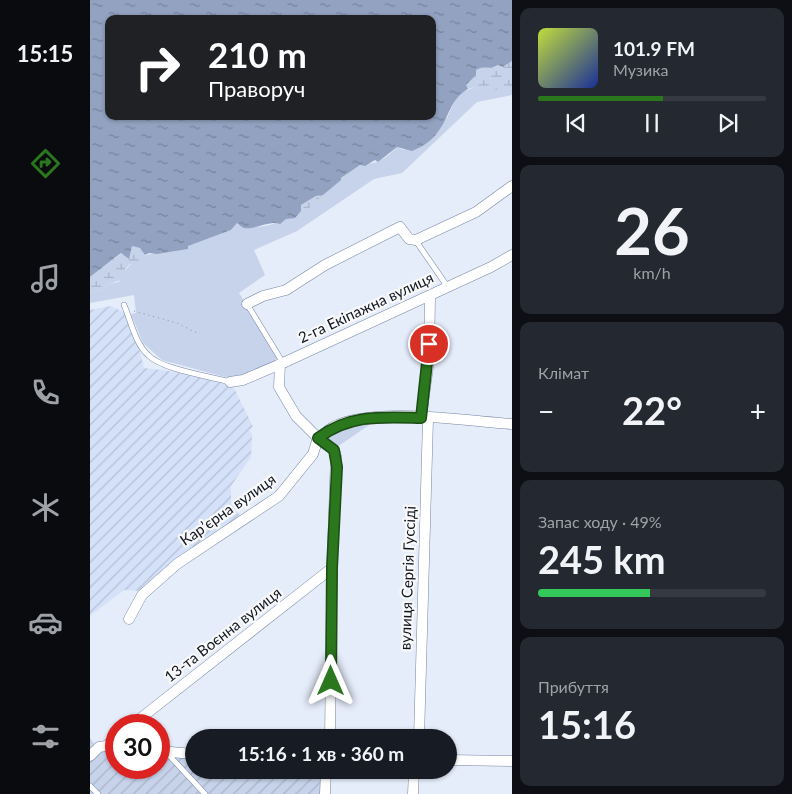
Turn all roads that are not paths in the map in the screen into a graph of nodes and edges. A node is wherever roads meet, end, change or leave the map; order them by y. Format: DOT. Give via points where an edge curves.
graph roads {
  1 [pos="512,186"];
  2 [pos="416,240"];
  3 [pos="512,255"];
  4 [pos="447,286"];
  5 [pos="430,296"];
  6 [pos="247,304"];
  7 [pos="126,307"];
  8 [pos="282,364"];
  9 [pos="230,382"];
  10 [pos="424,418"];
  11 [pos="512,424"];
  12 [pos="318,438"];
  13 [pos="332,568"];
  14 [pos="129,619"];
  15 [pos="146,714"];
  16 [pos="330,729"];
  17 [pos="419,729"];
  18 [pos="105,746"];
  19 [pos="170,752"];
  20 [pos="185,753"];
  21 [pos="90,756"];
  22 [pos="170,759"];
  23 [pos="457,760"];
  24 [pos="512,761"];
  25 [pos="326,779"];
  26 [pos="414,779"];
  27 [pos="90,786"];
  28 [pos="98,794"];
  29 [pos="205,794"];
  30 [pos="325,794"];
  31 [pos="413,794"];
  1 -- 2 [label="street" via="476,212"];
  2 -- 4 [label="lane"];
  2 -- 6 [label="street" via="409,239 400,227 325,265 286,290"];
  3 -- 4 [label="street, 2-га Екіпажна вулиця"];
  4 -- 5 [label="street, 2-га Екіпажна вулиця"];
  5 -- 8 [label="street, 2-га Екіпажна вулиця"];
  5 -- 10 [label="street, вулиця Сергія Гуссіді"];
  6 -- 8 [label="lane"];
  7 -- 9 [label="lane" via="140,344 148,355 161,363"];
  8 -- 9 [label="street, 2-га Екіпажна вулиця"];
  8 -- 12 [label="street" via="279,387 296,416"];
  10 -- 11 [label="street"];
  10 -- 12 [label="street" via="364,418 333,427"];
  10 -- 17 [label="street, вулиця Сергія Гуссіді"];
  12 -- 13 [label="street" via="334,450 336,456"];
  12 -- 14 [label="street, Карʼєрна вулиця" via="313,454 279,496 177,564 142,595"];
  13 -- 15 [label="street, 13-та Воєнна вулиця"];
  13 -- 16 [label="street"];
  18 -- 21 [label="street" via="99,747"];
  19 -- 20 [label="street"];
  22 -- 29 [label="lane"];
  23 -- 24 [label="street"];
  25 -- 30 [label="street"];
  26 -- 31 [label="street"];
  27 -- 28 [label="lane"];
}
